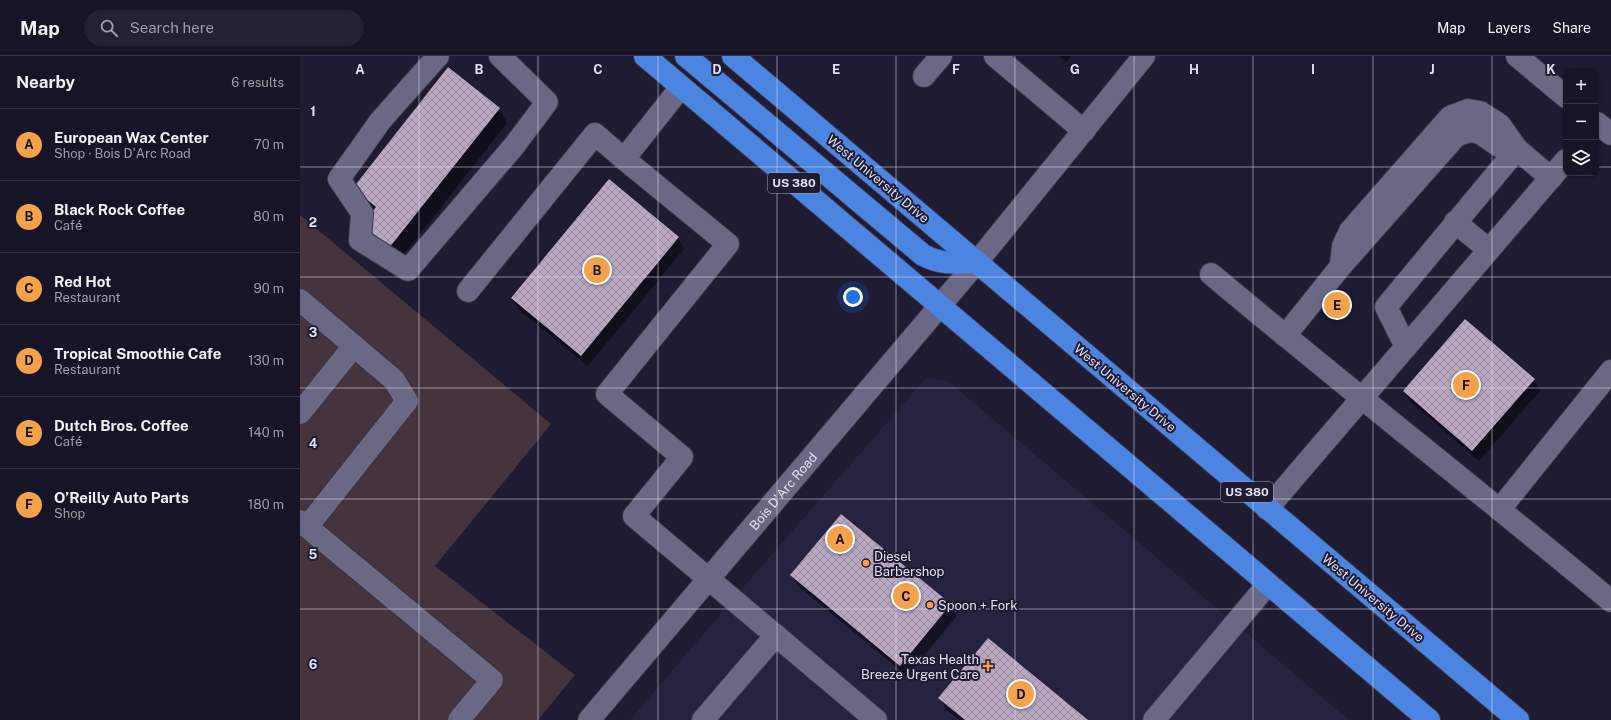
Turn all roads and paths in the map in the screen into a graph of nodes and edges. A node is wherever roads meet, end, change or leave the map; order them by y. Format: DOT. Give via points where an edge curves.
graph roads {
  1 [pos="438,56"];
  2 [pos="500,56"];
  3 [pos="645,56"];
  4 [pos="686,56"];
  5 [pos="733,56"];
  6 [pos="941,56"];
  7 [pos="995,56"];
  8 [pos="1144,56"];
  9 [pos="1518,56"];
  10 [pos="924,76"];
  11 [pos="681,87"];
  12 [pos="1563,94"];
  13 [pos="1084,131"];
  14 [pos="1515,147"];
  15 [pos="624,159"];
  16 [pos="1563,164"];
  17 [pos="1551,178"];
  18 [pos="1455,222"];
  19 [pos="1489,250"];
  20 [pos="977,262"];
  21 [pos="1211,274"];
  22 [pos="468,291"];
  23 [pos="300,300"];
  24 [pos="939,306"];
  25 [pos="1285,336"];
  26 [pos="354,346"];
  27 [pos="1406,347"];
  28 [pos="1611,371"];
  29 [pos="1361,399"];
  30 [pos="300,413"];
  31 [pos="1267,509"];
  32 [pos="1500,509"];
  33 [pos="303,524"];
  34 [pos="709,578"];
  35 [pos="1268,584"];
  36 [pos="1611,601"];
  37 [pos="776,635"];
  38 [pos="459,720"];
  39 [pos="588,720"];
  40 [pos="703,720"];
  41 [pos="876,720"];
  42 [pos="1154,720"];
  43 [pos="1429,720"];
  44 [pos="1518,720"];
  1 -- 2 [label="street" via="380,120 339,180 362,212 360,240 408,270 514,146 548,102"];
  3 -- 11 [label="highway, US 380"];
  4 -- 20 [label="highway" via="923,255 935,261 948,263"];
  5 -- 20 [label="highway, West University Drive / US 380"];
  6 -- 10 [label="street"];
  7 -- 13 [label="street"];
  8 -- 13 [label="street, Bois D'Arc Road"];
  9 -- 12 [label="street"];
  11 -- 15 [label="street"];
  11 -- 24 [label="highway, US 380"];
  13 -- 20 [label="street, Bois D'Arc Road"];
  14 -- 17 [label="street"];
  14 -- 18 [label="street"];
  14 -- 25 [label="street" via="1500,126 1480,112 1468,110 1450,117 1350,231 1343,246 1341,266"];
  15 -- 22 [label="street" via="595,134"];
  15 -- 34 [label="street" via="728,244 606,394 682,457 634,516"];
  16 -- 17 [label="street"];
  17 -- 19 [label="street"];
  18 -- 19 [label="street"];
  18 -- 27 [label="street" via="1386,306"];
  19 -- 27 [label="street"];
  20 -- 24 [label="street, Bois D'Arc Road"];
  20 -- 31 [label="highway, West University Drive / US 380"];
  21 -- 25 [label="street"];
  23 -- 26 [label="street"];
  24 -- 34 [label="street, Bois D'Arc Road"];
  24 -- 35 [label="highway, US 380"];
  25 -- 29 [label="street"];
  26 -- 30 [label="street"];
  26 -- 33 [label="street" via="394,380 407,401"];
  27 -- 29 [label="street"];
  28 -- 32 [label="street"];
  29 -- 31 [label="street"];
  29 -- 32 [label="street"];
  31 -- 44 [label="highway, West University Drive / US 380"];
  32 -- 36 [label="street"];
  33 -- 38 [label="street" via="492,680"];
  34 -- 37 [label="street"];
  34 -- 39 [label="street, Bois D'Arc Road"];
  35 -- 42 [label="street"];
  35 -- 43 [label="highway, US 380"];
  37 -- 40 [label="street"];
  37 -- 41 [label="street"];
}
